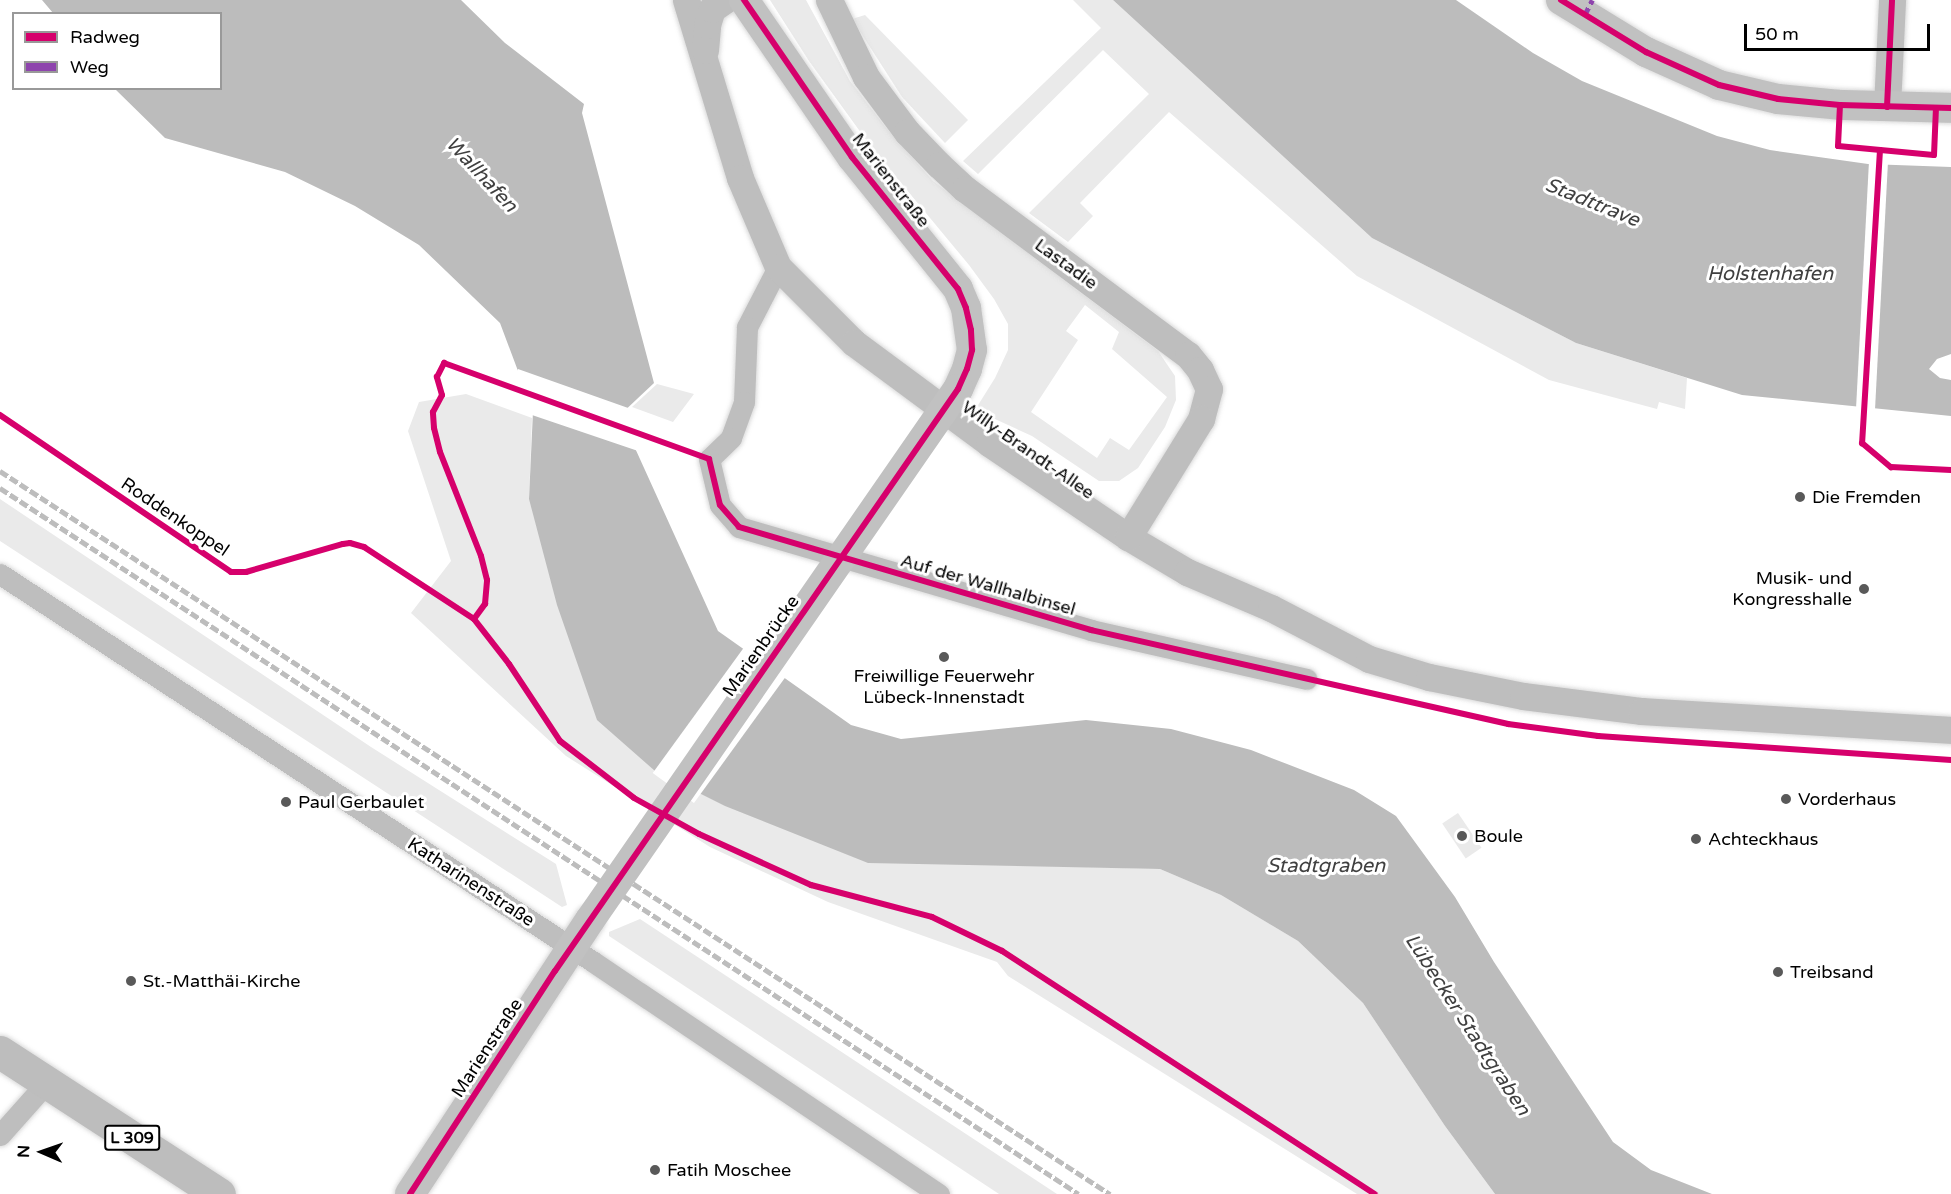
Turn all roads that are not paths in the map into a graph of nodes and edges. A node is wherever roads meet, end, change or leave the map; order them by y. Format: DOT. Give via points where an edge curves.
graph roads {
  1 [pos="686,0"];
  2 [pos="725,0"];
  3 [pos="744,0"];
  4 [pos="829,0"];
  5 [pos="1892,0"];
  6 [pos="1579,5"];
  7 [pos="705,60"];
  8 [pos="1887,107"];
  9 [pos="1951,108"];
  10 [pos="778,267"];
  11 [pos="958,389"];
  12 [pos="1128,537"];
  13 [pos="0,574"];
  14 [pos="1306,679"];
  15 [pos="1951,730"];
  16 [pos="590,920"];
  17 [pos="572,948"];
  18 [pos="0,1052"];
  19 [pos="47,1082"];
  20 [pos="0,1135"];
  21 [pos="218,1194"];
  22 [pos="410,1194"];
  23 [pos="939,1194"];
  1 -- 7 [label="street, Willy-Brandt-Allee"];
  2 -- 7 [label="street, Willy-Brandt-Allee" via="712,9"];
  3 -- 11 [label="main road, Marienstraße" via="852,157 958,289 966,308 972,350"];
  4 -- 12 [label="street, Lastadie" via="866,77 907,132 939,165 965,189 1188,355 1200,370 1209,390 1201,419"];
  5 -- 8 [label="street"];
  6 -- 8 [label="main road" via="1646,52 1719,85 1778,99"];
  7 -- 10 [label="street, Willy-Brandt-Allee" via="740,178"];
  8 -- 9 [label="main road"];
  10 -- 12 [label="street, Willy-Brandt-Allee" via="854,343 988,442"];
  10 -- 14 [label="street, Auf der Wallhalbinsel" via="747,327 744,402 731,438 709,459 720,505 740,527 1090,630"];
  11 -- 16 [label="main road, Marienbrücke, bridge"];
  12 -- 15 [label="street, Willy-Brandt-Allee" via="1186,572 1271,608 1369,659 1429,677 1523,696 1642,711"];
  13 -- 17 [label="street, Katharinenstraße"];
  16 -- 17 [label="main road, Marienstraße"];
  17 -- 22 [label="main road, Marienstraße"];
  17 -- 23 [label="street, Katharinenstraße"];
  18 -- 19 [label="main road, L 309"];
  19 -- 20 [label="street"];
  19 -- 21 [label="main road, L 309"];
}
